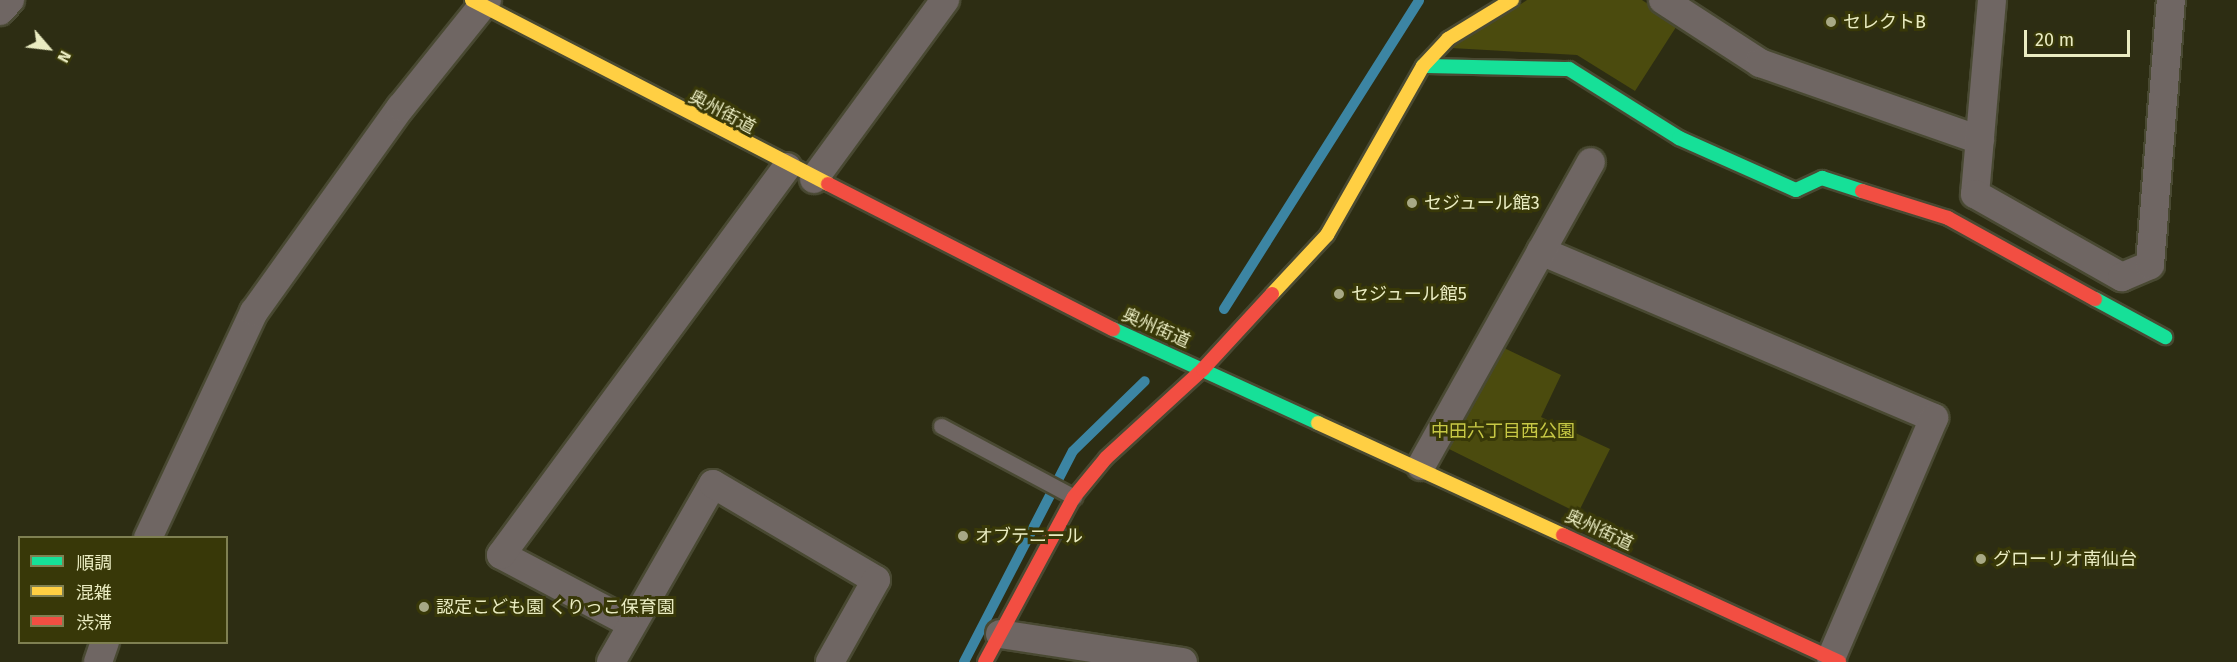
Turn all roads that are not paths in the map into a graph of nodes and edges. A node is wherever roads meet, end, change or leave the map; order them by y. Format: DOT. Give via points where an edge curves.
graph roads {
  1 [pos="10,0"];
  2 [pos="945,0"];
  3 [pos="1512,0"];
  4 [pos="1663,0"];
  5 [pos="1992,0"];
  6 [pos="2171,0"];
  7 [pos="481,2"];
  8 [pos="0,11"];
  9 [pos="1423,66"];
  10 [pos="1980,140"];
  11 [pos="1590,162"];
  12 [pos="787,166"];
  13 [pos="814,179"];
  14 [pos="1541,251"];
  15 [pos="2165,337"];
  16 [pos="1203,369"];
  17 [pos="941,426"];
  18 [pos="1421,466"];
  19 [pos="1074,497"];
  20 [pos="148,536"];
  21 [pos="632,624"];
  22 [pos="1000,634"];
  23 [pos="104,644"];
  24 [pos="1835,660"];
  25 [pos="98,662"];
  26 [pos="611,662"];
  27 [pos="830,662"];
  28 [pos="985,662"];
  29 [pos="1183,662"];
  1 -- 8 [label="street"];
  2 -- 13 [label="street"];
  3 -- 9 [label="street" via="1448,39"];
  4 -- 10 [label="street" via="1760,63"];
  5 -- 10 [label="street"];
  6 -- 10 [label="street" via="2150,264 2122,276 1975,194"];
  7 -- 12 [label="street, 奥州街道"];
  7 -- 20 [label="street" via="254,312"];
  9 -- 15 [label="street" via="1569,69 1679,138 1796,190 1822,178 1948,218"];
  9 -- 16 [label="street" via="1327,235"];
  11 -- 14 [label="street"];
  12 -- 13 [label="street, 奥州街道"];
  12 -- 21 [label="street" via="501,555"];
  13 -- 16 [label="street, 奥州街道"];
  14 -- 18 [label="street"];
  14 -- 24 [label="street" via="1934,418"];
  16 -- 18 [label="street, 奥州街道"];
  16 -- 19 [label="street" via="1106,458"];
  17 -- 19 [label="lane"];
  18 -- 24 [label="street, 奥州街道"];
  19 -- 22 [label="street"];
  21 -- 26 [label="street"];
  21 -- 27 [label="street" via="713,484 876,580"];
  22 -- 28 [label="street"];
  22 -- 29 [label="street"];
  23 -- 25 [label="street"];
}
